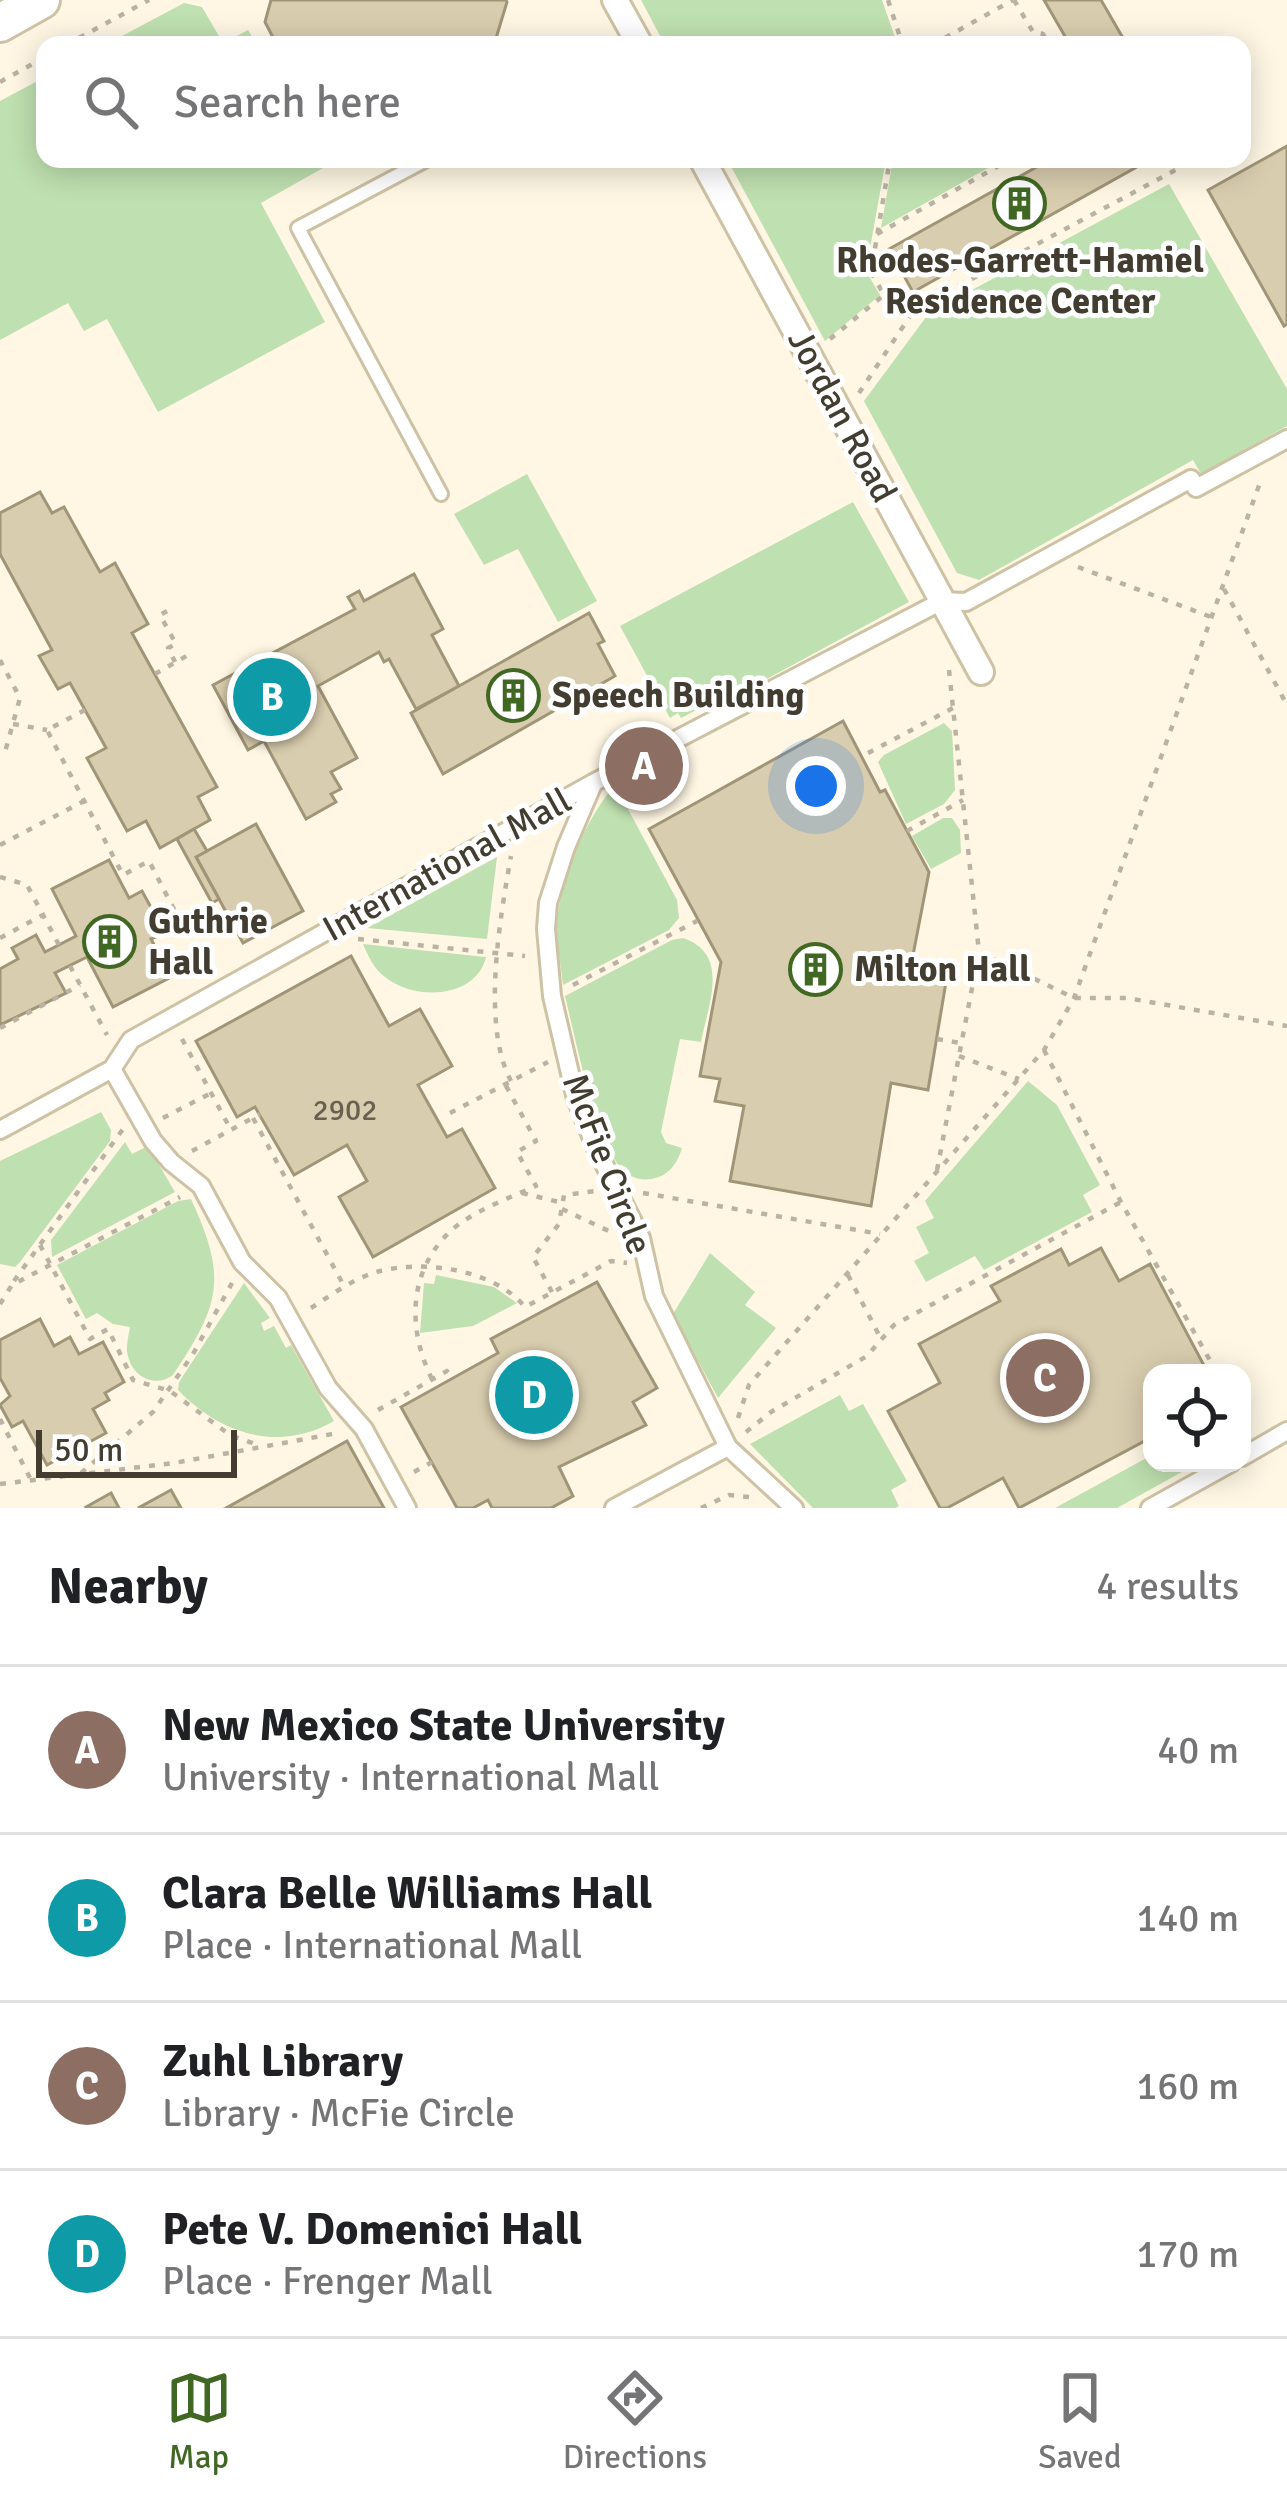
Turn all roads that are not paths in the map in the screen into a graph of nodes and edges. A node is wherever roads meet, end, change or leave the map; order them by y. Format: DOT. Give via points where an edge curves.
graph roads {
  1 [pos="41,0"];
  2 [pos="615,0"];
  3 [pos="2,18"];
  4 [pos="634,36"];
  5 [pos="399,168"];
  6 [pos="707,168"];
  7 [pos="1280,442"];
  8 [pos="441,494"];
  9 [pos="942,601"];
  10 [pos="981,672"];
  11 [pos="593,783"];
  12 [pos="112,1069"];
  13 [pos="0,1130"];
  14 [pos="1287,1431"];
  15 [pos="728,1447"];
  16 [pos="1251,1452"];
  17 [pos="1215,1472"];
  18 [pos="407,1508"];
  19 [pos="614,1508"];
  20 [pos="794,1508"];
  21 [pos="1150,1508"];
  1 -- 3 [label="main road"];
  2 -- 4 [label="street"];
  5 -- 8 [label="lane" via="298,228"];
  6 -- 9 [label="street, Jordan Road"];
  7 -- 9 [label="street, International Mall" via="1196,488 1191,479 966,602"];
  9 -- 10 [label="street, Jordan Road"];
  9 -- 11 [label="street, International Mall"];
  11 -- 12 [label="street, International Mall" via="131,1040"];
  11 -- 15 [label="street, McFie Circle" via="548,903 552,996 576,1099 643,1249 654,1296"];
  12 -- 13 [label="street, International Mall"];
  12 -- 18 [label="street" via="171,1162 201,1186 242,1262 278,1298"];
  14 -- 16 [label="street"];
  15 -- 19 [label="street"];
  15 -- 20 [label="street, McFie Circle"];
  17 -- 21 [label="street"];
}
